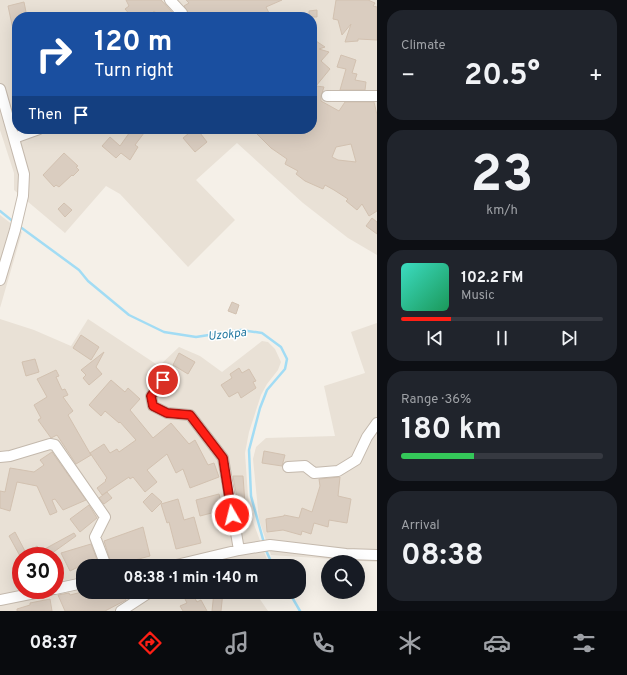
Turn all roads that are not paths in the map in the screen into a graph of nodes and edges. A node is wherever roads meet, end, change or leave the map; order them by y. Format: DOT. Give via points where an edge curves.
graph roads {
  1 [pos="170,0"];
  2 [pos="181,12"];
  3 [pos="0,89"];
  4 [pos="327,96"];
  5 [pos="377,96"];
  6 [pos="12,131"];
  7 [pos="13,134"];
  8 [pos="25,134"];
  9 [pos="14,138"];
  10 [pos="0,280"];
  11 [pos="163,380"];
  12 [pos="377,423"];
  13 [pos="0,457"];
  14 [pos="288,467"];
  15 [pos="239,550"];
  16 [pos="377,555"];
  17 [pos="103,559"];
  18 [pos="202,559"];
  19 [pos="76,584"];
  20 [pos="64,587"];
  21 [pos="12,598"];
  22 [pos="139,599"];
  23 [pos="0,600"];
  24 [pos="121,611"];
  1 -- 2 [label="street"];
  3 -- 6 [label="street"];
  4 -- 5 [label="street"];
  7 -- 9 [label="street"];
  8 -- 9 [label="street"];
  9 -- 10 [label="street" via="24,174 22,196"];
  11 -- 15 [label="street" via="151,396 153,406 167,413 190,415 223,458"];
  12 -- 14 [label="street" via="356,460 338,471 314,473 305,466"];
  13 -- 17 [label="street" via="50,444 55,445 105,517 95,537"];
  15 -- 16 [label="street" via="270,545"];
  15 -- 18 [label="street"];
  19 -- 20 [label="street"];
  21 -- 23 [label="street"];
  22 -- 24 [label="street"];
}
